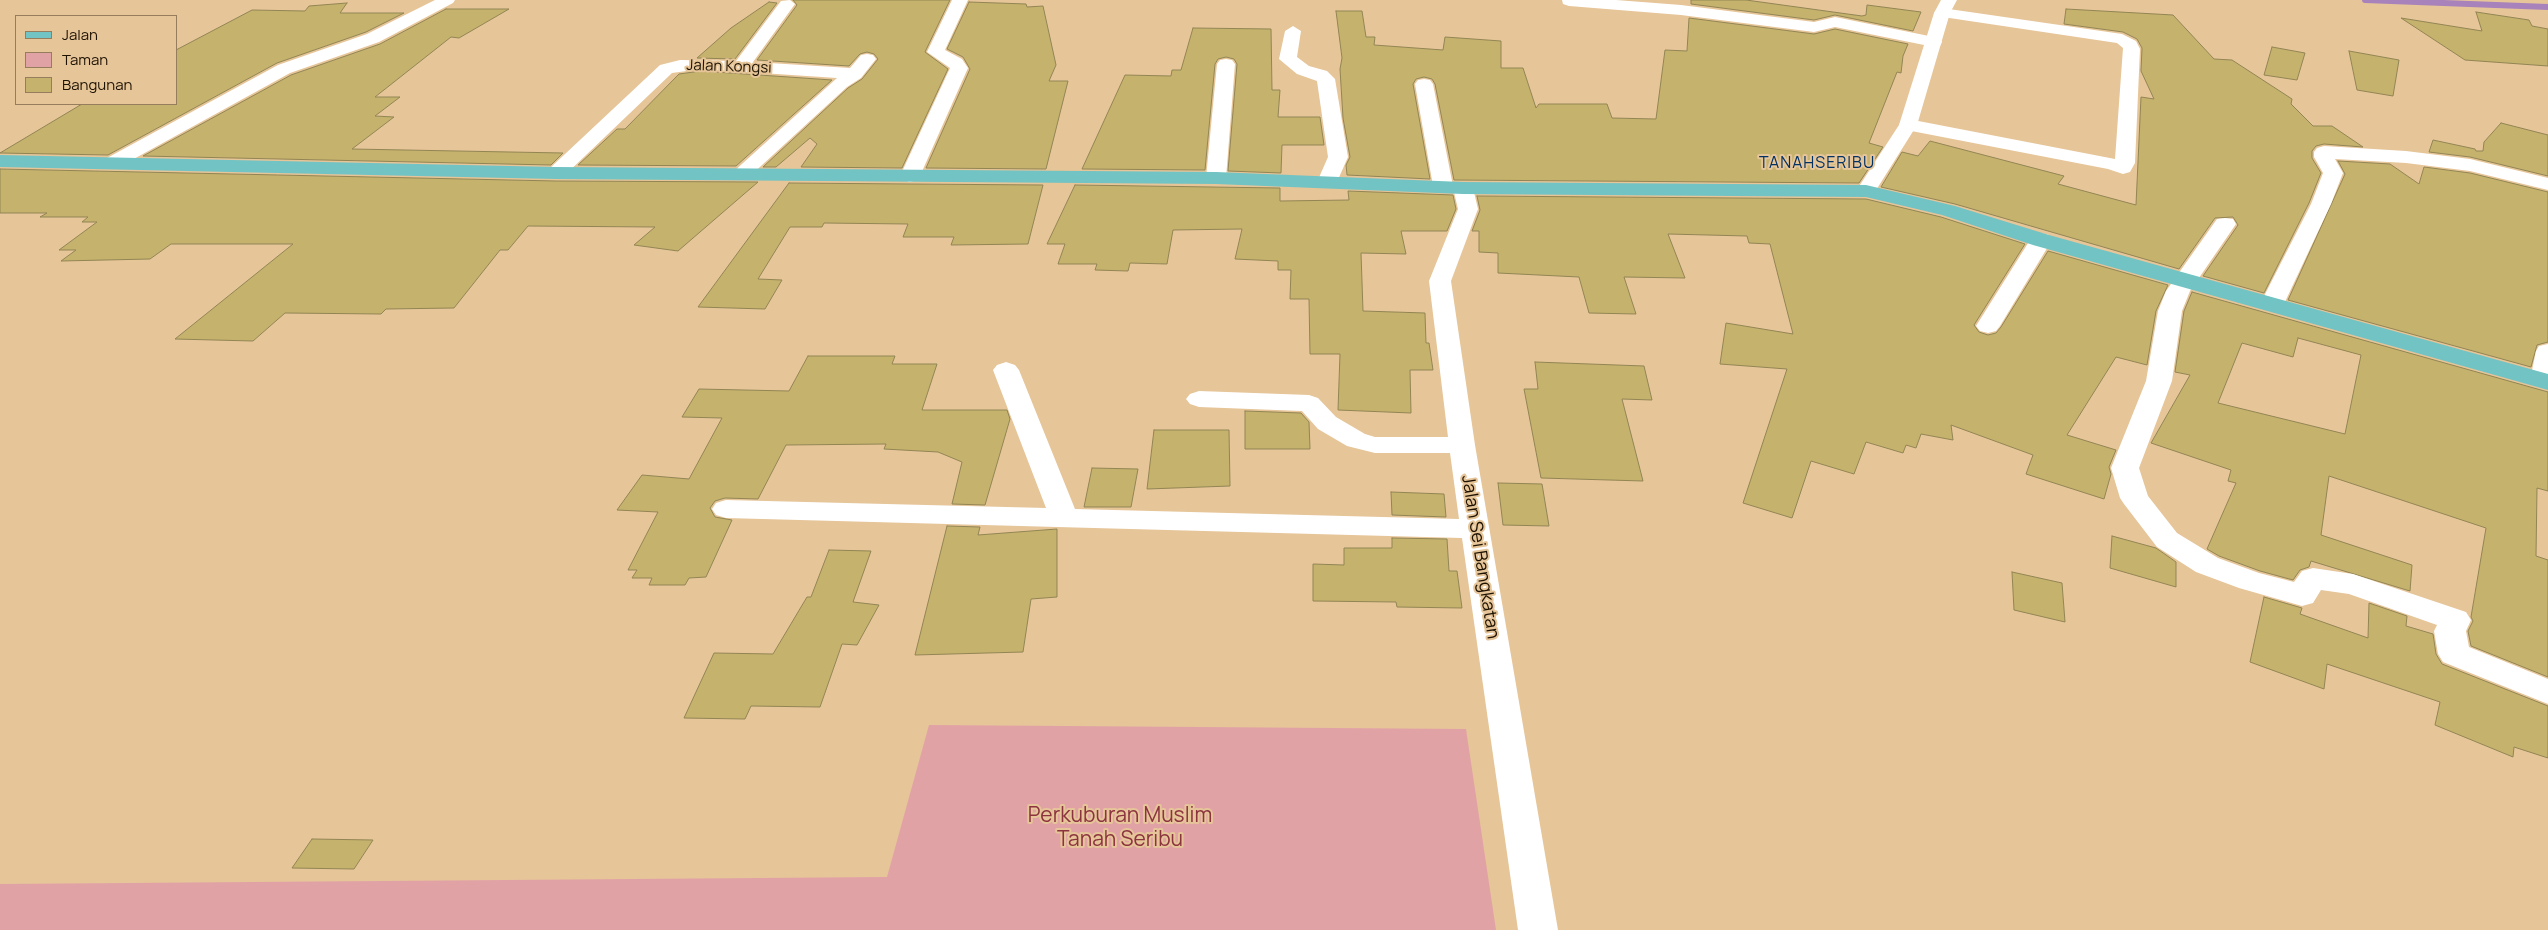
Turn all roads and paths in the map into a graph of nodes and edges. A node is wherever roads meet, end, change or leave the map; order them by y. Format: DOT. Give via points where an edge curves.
graph roads {
  1 [pos="447,0"];
  2 [pos="960,0"];
  3 [pos="1570,1"];
  4 [pos="788,4"];
  5 [pos="1946,6"];
  6 [pos="1293,31"];
  7 [pos="1934,42"];
  8 [pos="867,59"];
  9 [pos="1226,64"];
  10 [pos="740,66"];
  11 [pos="855,74"];
  12 [pos="1424,84"];
  13 [pos="1908,124"];
  14 [pos="0,161"];
  15 [pos="114,162"];
  16 [pos="556,173"];
  17 [pos="742,174"];
  18 [pos="910,176"];
  19 [pos="1216,178"];
  20 [pos="1327,182"];
  21 [pos="2548,184"];
  22 [pos="1453,186"];
  23 [pos="1866,192"];
  24 [pos="2225,224"];
  25 [pos="2041,240"];
  26 [pos="2188,280"];
  27 [pos="2272,304"];
  28 [pos="1988,326"];
  29 [pos="2548,351"];
  30 [pos="1006,370"];
  31 [pos="2546,381"];
  32 [pos="1199,399"];
  33 [pos="1462,445"];
  34 [pos="726,510"];
  35 [pos="1064,518"];
  36 [pos="1476,529"];
  37 [pos="2548,692"];
  38 [pos="1538,930"];
  1 -- 15 [label="street" via="389,31 284,69"];
  2 -- 18 [label="street" via="936,52 959,68"];
  3 -- 7 [label="street" via="1681,10 1814,27 1835,22"];
  4 -- 10 [label="street"];
  5 -- 7 [label="street"];
  5 -- 13 [label="street" via="2122,39 2130,45 2125,163 2123,168"];
  6 -- 20 [label="street" via="1288,59 1303,70 1321,74 1326,79 1338,157"];
  7 -- 13 [label="street"];
  8 -- 11 [label="street"];
  9 -- 19 [label="street"];
  10 -- 11 [label="street, Jalan Kongsi"];
  10 -- 16 [label="street, Jalan Kongsi" via="680,65 661,72"];
  11 -- 17 [label="street" via="841,83"];
  12 -- 22 [label="street, Jalan Sei Bangkatan"];
  13 -- 23 [label="street"];
  14 -- 15 [label="main road"];
  15 -- 16 [label="main road"];
  16 -- 17 [label="main road"];
  17 -- 18 [label="main road"];
  18 -- 19 [label="main road"];
  19 -- 20 [label="main road"];
  20 -- 22 [label="main road"];
  21 -- 27 [label="street" via="2470,165 2324,152 2332,173 2321,204"];
  22 -- 23 [label="main road"];
  22 -- 33 [label="street, Jalan Sei Bangkatan" via="1468,209 1440,281"];
  23 -- 25 [label="main road" via="1948,210"];
  24 -- 26 [label="street"];
  25 -- 26 [label="main road"];
  25 -- 28 [label="street"];
  26 -- 27 [label="main road"];
  26 -- 37 [label="street" via="2178,291 2170,311 2159,381 2125,468 2134,498 2168,540 2206,565 2250,581 2302,595 2312,578 2352,584 2455,620 2450,630 2454,654"];
  27 -- 31 [label="main road"];
  29 -- 31 [label="street"];
  30 -- 35 [label="street"];
  32 -- 33 [label="street" via="1310,403 1327,423 1356,440 1375,445"];
  33 -- 36 [label="street, Jalan Sei Bangkatan"];
  34 -- 35 [label="street"];
  35 -- 36 [label="street"];
  36 -- 38 [label="street, Jalan Sei Bangkatan"];
}
